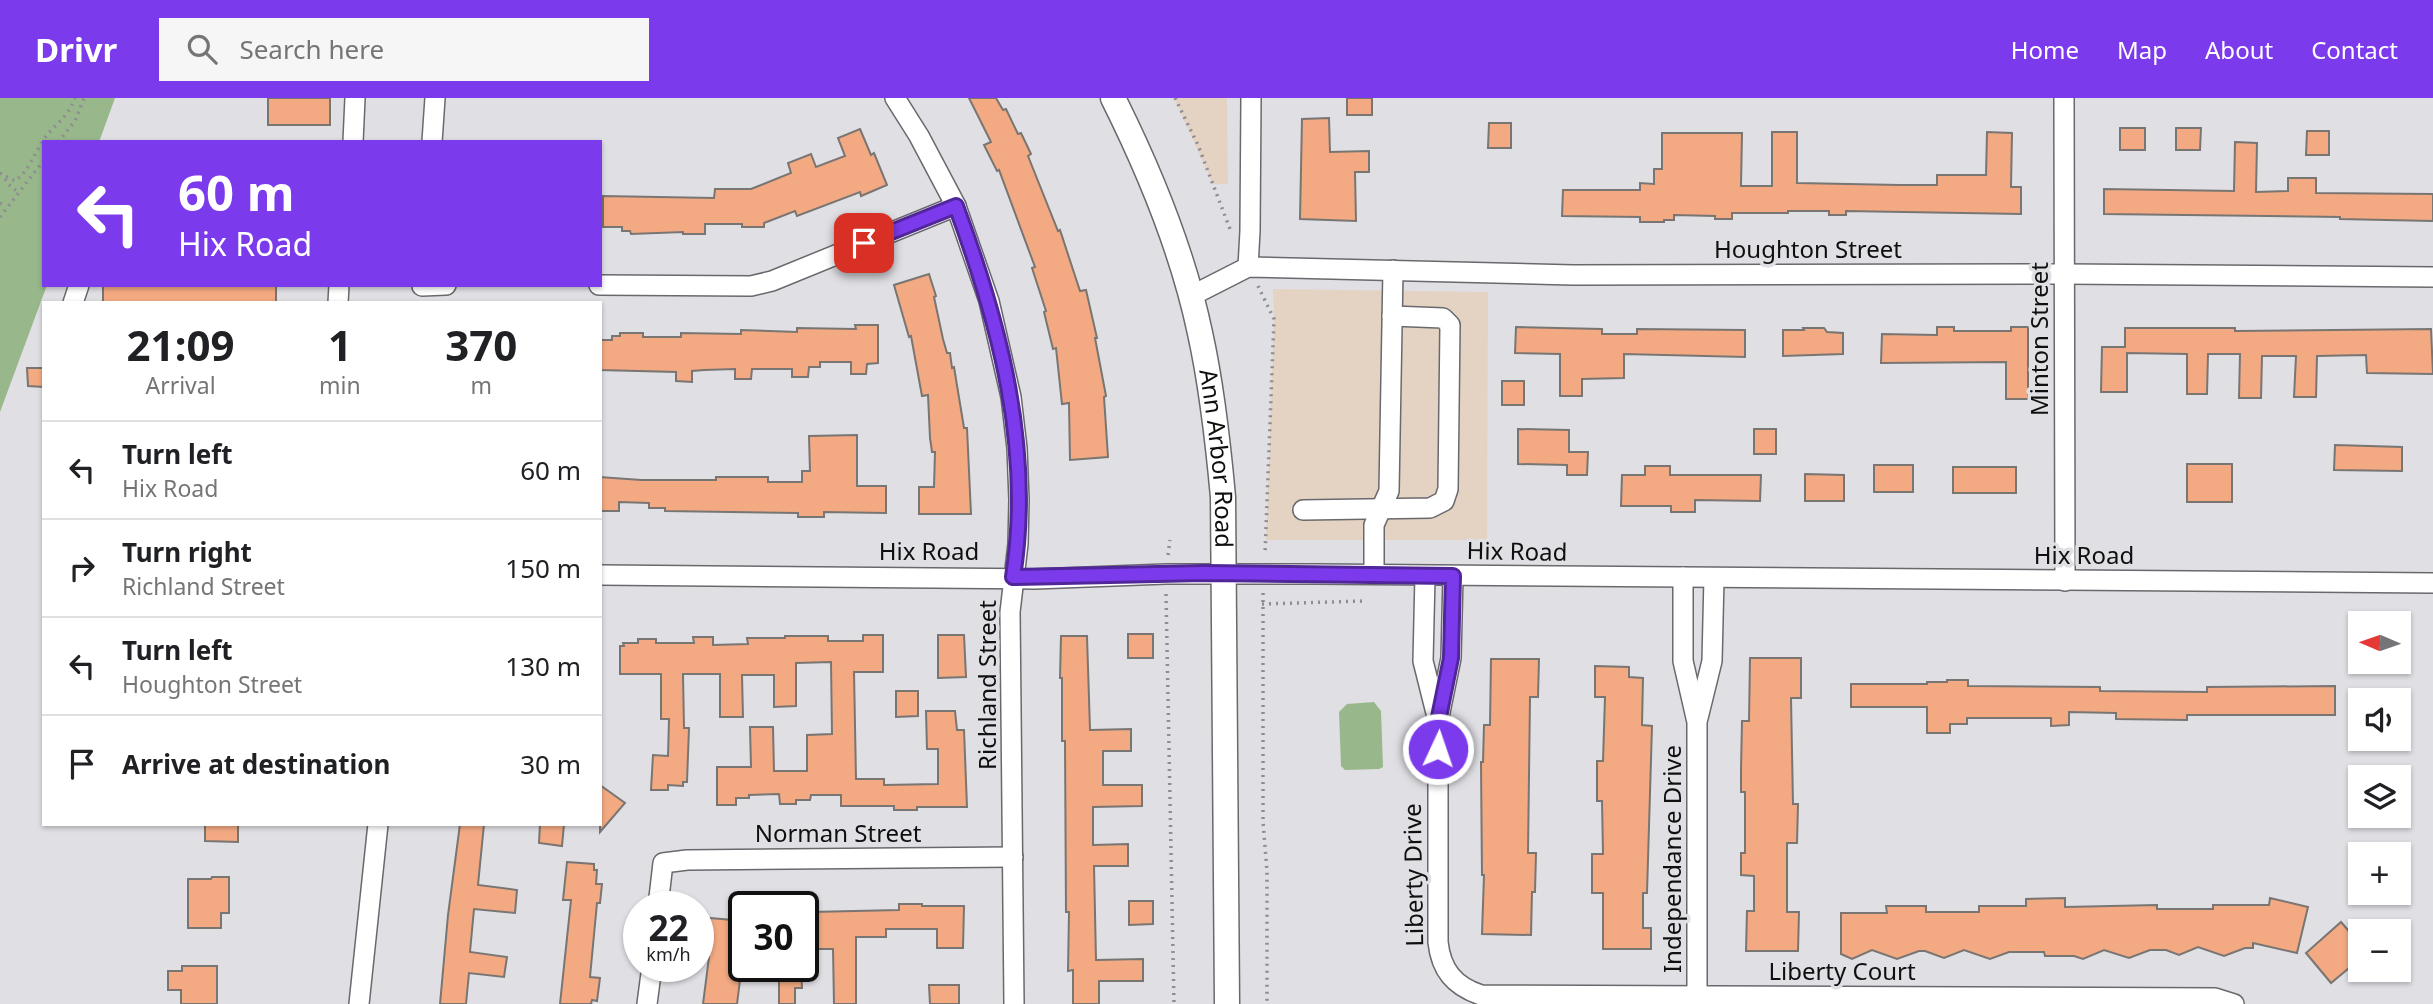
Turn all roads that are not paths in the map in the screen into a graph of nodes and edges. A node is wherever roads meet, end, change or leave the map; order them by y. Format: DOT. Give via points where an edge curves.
graph roads {
  1 [pos="355,98"];
  2 [pos="435,98"];
  3 [pos="894,98"];
  4 [pos="1113,98"];
  5 [pos="1251,98"];
  6 [pos="2064,98"];
  7 [pos="353,140"];
  8 [pos="432,140"];
  9 [pos="956,206"];
  10 [pos="1248,267"];
  11 [pos="1393,270"];
  12 [pos="2064,274"];
  13 [pos="2433,277"];
  14 [pos="602,285"];
  15 [pos="1191,296"];
  16 [pos="1392,316"];
  17 [pos="1303,510"];
  18 [pos="1381,510"];
  19 [pos="1224,573"];
  20 [pos="1374,574"];
  21 [pos="602,575"];
  22 [pos="1424,576"];
  23 [pos="1453,576"];
  24 [pos="1013,577"];
  25 [pos="1682,577"];
  26 [pos="1714,578"];
  27 [pos="2065,581"];
  28 [pos="2433,583"];
  29 [pos="1438,722"];
  30 [pos="1697,722"];
  31 [pos="377,826"];
  32 [pos="1013,857"];
  33 [pos="660,891"];
  34 [pos="1454,981"];
  35 [pos="650,982"];
  36 [pos="1697,995"];
  37 [pos="359,1004"];
  38 [pos="647,1004"];
  39 [pos="1014,1004"];
  40 [pos="1227,1004"];
  41 [pos="2234,1004"];
  1 -- 7 [label="street"];
  2 -- 8 [label="street"];
  3 -- 9 [label="street, Richland Street"];
  4 -- 15 [label="main road, Ann Arbor Road" via="1168,226"];
  5 -- 10 [label="street"];
  6 -- 12 [label="street, Minton Street"];
  9 -- 14 [label="street" via="751,286"];
  9 -- 24 [label="street, Richland Street" via="989,301 1011,397 1019,500"];
  10 -- 11 [label="street, Houghton Street"];
  10 -- 15 [label="street, Houghton Street"];
  11 -- 12 [label="street, Houghton Street" via="1573,275"];
  11 -- 16 [label="street"];
  12 -- 13 [label="street, Houghton Street"];
  12 -- 27 [label="street, Minton Street"];
  15 -- 19 [label="main road, Ann Arbor Road" via="1218,437"];
  16 -- 18 [label="street" via="1389,491"];
  16 -- 18 [label="street" via="1443,318 1450,325 1448,489 1438,506"];
  17 -- 18 [label="street"];
  18 -- 20 [label="street" via="1374,525"];
  19 -- 20 [label="street, Hix Road"];
  19 -- 24 [label="street, Hix Road"];
  19 -- 40 [label="main road, Ann Arbor Road"];
  20 -- 22 [label="street, Hix Road"];
  21 -- 24 [label="street, Hix Road"];
  22 -- 23 [label="street, Hix Road"];
  22 -- 29 [label="street" via="1423,661"];
  23 -- 25 [label="street, Hix Road"];
  23 -- 29 [label="street" via="1451,658"];
  24 -- 32 [label="street, Richland Street"];
  25 -- 26 [label="street, Hix Road"];
  25 -- 30 [label="street" via="1683,661"];
  26 -- 27 [label="street, Hix Road"];
  26 -- 30 [label="street" via="1712,661"];
  27 -- 28 [label="street, Hix Road"];
  29 -- 34 [label="street, Liberty Drive" via="1438,942 1440,958"];
  30 -- 36 [label="street, Independance Drive"];
  31 -- 37 [label="street"];
  32 -- 33 [label="street, Norman Street" via="687,860 663,863"];
  32 -- 39 [label="street, Richland Street"];
  34 -- 36 [label="street, Liberty Court" via="1481,995"];
  35 -- 38 [label="street"];
  36 -- 41 [label="street, Liberty Court" via="2215,998"];
}
